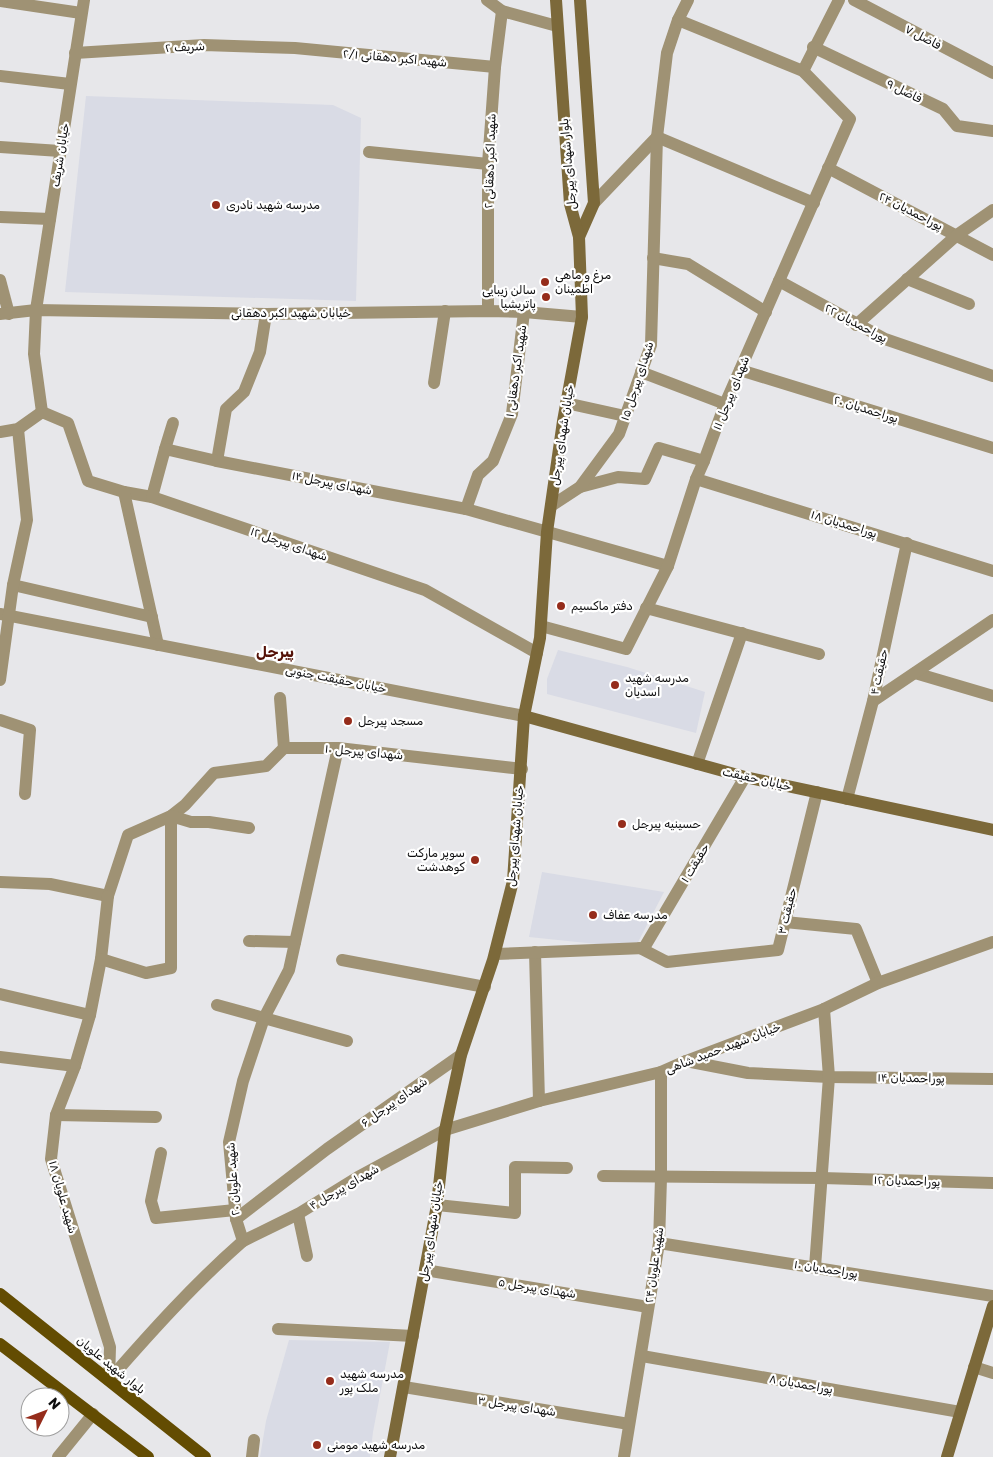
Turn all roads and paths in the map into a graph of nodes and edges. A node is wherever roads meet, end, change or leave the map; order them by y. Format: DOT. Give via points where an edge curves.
graph roads {
  1 [pos="84,0"];
  2 [pos="486,0"];
  3 [pos="556,0"];
  4 [pos="580,0"];
  5 [pos="688,0"];
  6 [pos="839,0"];
  7 [pos="854,0"];
  8 [pos="0,1"];
  9 [pos="502,10"];
  10 [pos="81,13"];
  11 [pos="678,20"];
  12 [pos="557,26"];
  13 [pos="814,47"];
  14 [pos="295,48"];
  15 [pos="75,53"];
  16 [pos="495,67"];
  17 [pos="803,71"];
  18 [pos="993,73"];
  19 [pos="0,76"];
  20 [pos="70,84"];
  21 [pos="993,131"];
  22 [pos="656,137"];
  23 [pos="0,147"];
  24 [pos="60,152"];
  25 [pos="369,152"];
  26 [pos="488,164"];
  27 [pos="828,168"];
  28 [pos="594,203"];
  29 [pos="814,203"];
  30 [pos="993,210"];
  31 [pos="0,217"];
  32 [pos="50,219"];
  33 [pos="957,235"];
  34 [pos="579,237"];
  35 [pos="993,255"];
  36 [pos="653,258"];
  37 [pos="907,279"];
  38 [pos="0,280"];
  39 [pos="779,281"];
  40 [pos="969,304"];
  41 [pos="36,310"];
  42 [pos="445,311"];
  43 [pos="488,311"];
  44 [pos="524,312"];
  45 [pos="766,312"];
  46 [pos="4,314"];
  47 [pos="266,314"];
  48 [pos="582,317"];
  49 [pos="856,324"];
  50 [pos="740,370"];
  51 [pos="641,372"];
  52 [pos="993,376"];
  53 [pos="434,383"];
  54 [pos="566,403"];
  55 [pos="725,404"];
  56 [pos="42,412"];
  57 [pos="626,416"];
  58 [pos="173,423"];
  59 [pos="18,430"];
  60 [pos="0,432"];
  61 [pos="993,448"];
  62 [pos="165,449"];
  63 [pos="216,461"];
  64 [pos="704,461"];
  65 [pos="696,479"];
  66 [pos="580,487"];
  67 [pos="124,492"];
  68 [pos="152,497"];
  69 [pos="551,506"];
  70 [pos="466,508"];
  71 [pos="547,532"];
  72 [pos="907,543"];
  73 [pos="668,566"];
  74 [pos="993,571"];
  75 [pos="13,585"];
  76 [pos="646,608"];
  77 [pos="5,615"];
  78 [pos="152,616"];
  79 [pos="993,620"];
  80 [pos="540,626"];
  81 [pos="742,633"];
  82 [pos="158,645"];
  83 [pos="537,653"];
  84 [pos="819,654"];
  85 [pos="915,673"];
  86 [pos="0,680"];
  87 [pos="993,696"];
  88 [pos="280,698"];
  89 [pos="873,701"];
  90 [pos="524,716"];
  91 [pos="0,720"];
  92 [pos="284,748"];
  93 [pos="338,748"];
  94 [pos="697,764"];
  95 [pos="522,769"];
  96 [pos="745,777"];
  97 [pos="817,792"];
  98 [pos="25,794"];
  99 [pos="847,798"];
  100 [pos="171,816"];
  101 [pos="249,828"];
  102 [pos="993,830"];
  103 [pos="0,882"];
  104 [pos="108,896"];
  105 [pos="785,922"];
  106 [pos="249,941"];
  107 [pos="295,942"];
  108 [pos="993,942"];
  109 [pos="642,948"];
  110 [pos="535,952"];
  111 [pos="494,954"];
  112 [pos="101,959"];
  113 [pos="342,960"];
  114 [pos="878,983"];
  115 [pos="485,987"];
  116 [pos="0,994"];
  117 [pos="217,1005"];
  118 [pos="824,1009"];
  119 [pos="90,1015"];
  120 [pos="264,1018"];
  121 [pos="347,1041"];
  122 [pos="461,1055"];
  123 [pos="0,1057"];
  124 [pos="686,1061"];
  125 [pos="75,1066"];
  126 [pos="661,1072"];
  127 [pos="829,1077"];
  128 [pos="993,1079"];
  129 [pos="539,1102"];
  130 [pos="56,1115"];
  131 [pos="156,1117"];
  132 [pos="445,1130"];
  133 [pos="162,1153"];
  134 [pos="566,1168"];
  135 [pos="603,1176"];
  136 [pos="661,1178"];
  137 [pos="822,1178"];
  138 [pos="993,1183"];
  139 [pos="436,1205"];
  140 [pos="298,1214"];
  141 [pos="236,1215"];
  142 [pos="243,1242"];
  143 [pos="659,1243"];
  144 [pos="307,1256"];
  145 [pos="815,1267"];
  146 [pos="425,1270"];
  147 [pos="0,1294"];
  148 [pos="993,1296"];
  149 [pos="993,1306"];
  150 [pos="648,1307"];
  151 [pos="278,1328"];
  152 [pos="413,1336"];
  153 [pos="0,1344"];
  154 [pos="642,1356"];
  155 [pos="974,1367"];
  156 [pos="993,1373"];
  157 [pos="109,1380"];
  158 [pos="404,1387"];
  159 [pos="960,1412"];
  160 [pos="93,1414"];
  161 [pos="629,1424"];
  162 [pos="254,1440"];
  163 [pos="58,1457"];
  164 [pos="148,1457"];
  165 [pos="205,1457"];
  166 [pos="252,1457"];
  167 [pos="390,1457"];
  168 [pos="624,1457"];
  169 [pos="947,1457"];
  1 -- 10 [label="street, خیابان شریف"];
  2 -- 9 [label="street"];
  3 -- 12 [label="main road, بلوار شهدای پیرجل"];
  4 -- 28 [label="main road, بلوار شهدای پیرجل"];
  5 -- 11 [label="street, شهدای پیرجل ۱۵"];
  6 -- 13 [label="street"];
  7 -- 18 [label="street, فاضل ۷"];
  8 -- 10 [label="street"];
  9 -- 12 [label="street"];
  9 -- 16 [label="street, شهید اکبر دهقانی ۲"];
  10 -- 15 [label="street, خیابان شریف"];
  11 -- 17 [label="street"];
  11 -- 22 [label="street, شهدای پیرجل ۱۵" via="667,53"];
  12 -- 34 [label="main road, بلوار شهدای پیرجل" via="570,204"];
  13 -- 17 [label="street"];
  13 -- 21 [label="street, فاضل ۹" via="943,109 957,126"];
  14 -- 15 [label="street, شریف ۲" via="204,45"];
  14 -- 16 [label="street, شهید اکبر دهقانی ۲/۱"];
  15 -- 20 [label="street, خیابان شریف"];
  16 -- 26 [label="street, شهید اکبر دهقانی ۲"];
  17 -- 27 [label="street, شهدای پیرجل ۱۱" via="850,119"];
  19 -- 20 [label="street"];
  20 -- 24 [label="street, خیابان شریف"];
  22 -- 28 [label="street"];
  22 -- 29 [label="street"];
  22 -- 36 [label="street, شهدای پیرجل ۱۵"];
  23 -- 24 [label="street"];
  24 -- 32 [label="street, خیابان شریف"];
  25 -- 26 [label="street"];
  26 -- 43 [label="street, شهید اکبر دهقانی ۲"];
  27 -- 29 [label="street, شهدای پیرجل ۱۱"];
  27 -- 33 [label="street, پوراحمدیان ۲۴"];
  28 -- 34 [label="main road, بلوار شهدای پیرجل"];
  29 -- 39 [label="street, شهدای پیرجل ۱۱"];
  30 -- 33 [label="street"];
  31 -- 32 [label="street"];
  32 -- 41 [label="street, خیابان شریف"];
  33 -- 35 [label="street, پوراحمدیان ۲۴"];
  33 -- 37 [label="street"];
  34 -- 48 [label="main road, خیابان شهدای پیرجل"];
  36 -- 45 [label="street" via="688,264"];
  36 -- 51 [label="street, شهدای پیرجل ۱۵" via="651,345"];
  37 -- 40 [label="street"];
  37 -- 49 [label="street"];
  38 -- 46 [label="street"];
  39 -- 45 [label="street, شهدای پیرجل ۱۱"];
  39 -- 49 [label="street, پوراحمدیان ۲۲"];
  41 -- 46 [label="street, خیابان شهید اکبر دهقانی"];
  41 -- 47 [label="street, خیابان شهید اکبر دهقانی"];
  41 -- 56 [label="street, خیابان شریف" via="34,354"];
  42 -- 43 [label="street, خیابان شهید اکبر دهقانی"];
  42 -- 47 [label="street, خیابان شهید اکبر دهقانی"];
  42 -- 53 [label="street"];
  43 -- 44 [label="street, خیابان شهید اکبر دهقانی"];
  44 -- 48 [label="street, خیابان شهید اکبر دهقانی"];
  44 -- 70 [label="street, شهید اکبر دهقانی ۱" via="512,414 493,461 478,475"];
  45 -- 50 [label="street, شهدای پیرجل ۱۱"];
  47 -- 63 [label="street" via="260,352 244,392 226,409"];
  48 -- 54 [label="main road, خیابان شهدای پیرجل"];
  49 -- 52 [label="street, پوراحمدیان ۲۲" via="885,340"];
  50 -- 55 [label="street, شهدای پیرجل ۱۱"];
  50 -- 61 [label="street, پوراحمدیان ۲۰"];
  51 -- 55 [label="street"];
  51 -- 57 [label="street, شهدای پیرجل ۱۵"];
  54 -- 57 [label="street"];
  54 -- 69 [label="main road, خیابان شهدای پیرجل"];
  55 -- 64 [label="street, شهدای پیرجل ۱۱"];
  56 -- 59 [label="street"];
  56 -- 67 [label="street, شهدای پیرجل ۱۲" via="68,423 88,481"];
  57 -- 66 [label="street, شهدای پیرجل ۱۵" via="619,434"];
  58 -- 62 [label="street"];
  59 -- 60 [label="street"];
  59 -- 75 [label="street" via="26,520"];
  62 -- 63 [label="street, شهدای پیرجل ۱۴"];
  62 -- 68 [label="street"];
  63 -- 70 [label="street, شهدای پیرجل ۱۴"];
  64 -- 65 [label="street, شهدای پیرجل ۱۱"];
  64 -- 66 [label="street" via="659,448 645,479 618,477"];
  65 -- 72 [label="street, پوراحمدیان ۱۸"];
  65 -- 73 [label="street, شهدای پیرجل ۱۱"];
  66 -- 69 [label="street, شهدای پیرجل ۱۵"];
  67 -- 68 [label="street, شهدای پیرجل ۱۲"];
  67 -- 78 [label="street"];
  68 -- 83 [label="street, شهدای پیرجل ۱۲" via="425,590"];
  69 -- 71 [label="main road, خیابان شهدای پیرجل"];
  70 -- 71 [label="street, شهدای پیرجل ۱۴"];
  71 -- 73 [label="street, شهدای پیرجل ۱۴"];
  71 -- 80 [label="main road, خیابان شهدای پیرجل"];
  72 -- 74 [label="street, پوراحمدیان ۱۸"];
  72 -- 89 [label="street, حقیقت ۴"];
  73 -- 76 [label="street, شهدای پیرجل ۱۱"];
  75 -- 77 [label="street"];
  75 -- 78 [label="street"];
  76 -- 80 [label="street, شهدای پیرجل ۱۱" via="626,649"];
  76 -- 81 [label="street"];
  77 -- 82 [label="street, خیابان حقیقت جنوبی"];
  77 -- 86 [label="street"];
  78 -- 82 [label="street"];
  79 -- 85 [label="street"];
  80 -- 83 [label="main road, خیابان شهدای پیرجل"];
  81 -- 84 [label="street"];
  81 -- 94 [label="street"];
  82 -- 90 [label="street, خیابان حقیقت جنوبی"];
  83 -- 90 [label="main road, خیابان شهدای پیرجل"];
  85 -- 87 [label="street"];
  85 -- 89 [label="street"];
  88 -- 92 [label="street"];
  89 -- 99 [label="street, حقیقت ۴"];
  90 -- 94 [label="main road, خیابان حقیقت"];
  90 -- 95 [label="main road, خیابان شهدای پیرجل"];
  91 -- 98 [label="street" via="30,730"];
  92 -- 93 [label="street, شهدای پیرجل ۱۰"];
  92 -- 100 [label="street, شهید علویان ۱۸" via="266,766 214,773"];
  93 -- 95 [label="street, شهدای پیرجل ۱۰"];
  93 -- 107 [label="street, شهید علویان ۲۰"];
  94 -- 96 [label="main road, خیابان حقیقت"];
  95 -- 111 [label="main road, خیابان شهدای پیرجل" via="513,881"];
  96 -- 97 [label="main road, خیابان حقیقت"];
  96 -- 109 [label="street, حقیقت ۱"];
  97 -- 99 [label="main road, خیابان حقیقت"];
  97 -- 105 [label="street, حقیقت ۳"];
  99 -- 102 [label="main road, خیابان حقیقت"];
  100 -- 101 [label="street" via="191,822"];
  100 -- 104 [label="street, شهید علویان ۱۸" via="128,835"];
  100 -- 112 [label="street" via="171,968 146,973"];
  103 -- 104 [label="street" via="50,884"];
  104 -- 112 [label="street, شهید علویان ۱۸"];
  105 -- 109 [label="street, حقیقت ۳" via="778,950 667,962"];
  105 -- 114 [label="street" via="856,929"];
  106 -- 107 [label="street"];
  107 -- 120 [label="street, شهید علویان ۲۰" via="289,970"];
  108 -- 114 [label="street, خیابان شهید حمید شاهی"];
  109 -- 110 [label="street"];
  110 -- 111 [label="street"];
  110 -- 129 [label="street"];
  111 -- 115 [label="main road, خیابان شهدای پیرجل"];
  112 -- 119 [label="street, شهید علویان ۱۸"];
  113 -- 115 [label="street"];
  114 -- 118 [label="street, خیابان شهید حمید شاهی"];
  115 -- 122 [label="main road, خیابان شهدای پیرجل"];
  116 -- 119 [label="street"];
  117 -- 120 [label="street"];
  118 -- 124 [label="street, خیابان شهید حمید شاهی"];
  118 -- 127 [label="street"];
  119 -- 125 [label="street, شهید علویان ۱۸"];
  120 -- 121 [label="street"];
  120 -- 141 [label="street, شهید علویان ۲۰" via="242,1081 229,1142"];
  122 -- 132 [label="main road, خیابان شهدای پیرجل"];
  122 -- 141 [label="street, شهدای پیرجل ۶"];
  123 -- 125 [label="street"];
  124 -- 126 [label="street, خیابان شهید حمید شاهی"];
  124 -- 127 [label="street, پوراحمدیان ۱۴" via="748,1073"];
  125 -- 130 [label="street, شهید علویان ۱۸"];
  126 -- 129 [label="street, خیابان شهید حمید شاهی"];
  126 -- 136 [label="street, شهید علویان ۲۴"];
  127 -- 128 [label="street, پوراحمدیان ۱۴"];
  127 -- 137 [label="street"];
  129 -- 132 [label="street, خیابان شهید حمید شاهی"];
  130 -- 131 [label="street"];
  130 -- 157 [label="street, شهید علویان ۱۸" via="51,1159 110,1347"];
  132 -- 139 [label="main road, خیابان شهدای پیرجل"];
  132 -- 140 [label="street, شهدای پیرجل ۴"];
  133 -- 141 [label="street" via="151,1201 156,1218"];
  134 -- 139 [label="street" via="515,1167 515,1213"];
  135 -- 136 [label="street, پوراحمدیان ۱۲"];
  136 -- 137 [label="street, پوراحمدیان ۱۲"];
  136 -- 143 [label="street, شهید علویان ۲۴"];
  137 -- 138 [label="street, پوراحمدیان ۱۲"];
  137 -- 145 [label="street"];
  139 -- 146 [label="main road, خیابان شهدای پیرجل"];
  140 -- 142 [label="street, شهدای پیرجل ۴"];
  140 -- 144 [label="street"];
  141 -- 142 [label="street, شهید علویان ۲۰"];
  142 -- 157 [label="street" via="172,1309"];
  143 -- 145 [label="street, پوراحمدیان ۱۰"];
  143 -- 150 [label="street, شهید علویان ۲۴"];
  145 -- 148 [label="street, پوراحمدیان ۱۰"];
  146 -- 150 [label="street, شهدای پیرجل ۵"];
  146 -- 152 [label="main road, خیابان شهدای پیرجل"];
  147 -- 157 [label="main road, بلوار شهید علویان"];
  149 -- 155 [label="main road"];
  150 -- 154 [label="street, شهید علویان ۲۴"];
  151 -- 152 [label="street"];
  152 -- 158 [label="main road, خیابان شهدای پیرجل"];
  153 -- 160 [label="main road"];
  154 -- 159 [label="street, پوراحمدیان ۸"];
  154 -- 161 [label="street, شهید علویان ۲۴"];
  155 -- 156 [label="street"];
  155 -- 159 [label="main road"];
  157 -- 165 [label="main road, بلوار شهید علویان"];
  158 -- 161 [label="street, شهدای پیرجل ۳"];
  158 -- 167 [label="main road, خیابان شهدای پیرجل"];
  159 -- 169 [label="main road"];
  160 -- 163 [label="street"];
  160 -- 164 [label="main road"];
  161 -- 168 [label="street, شهید علویان ۲۴"];
  162 -- 166 [label="street"];
}
